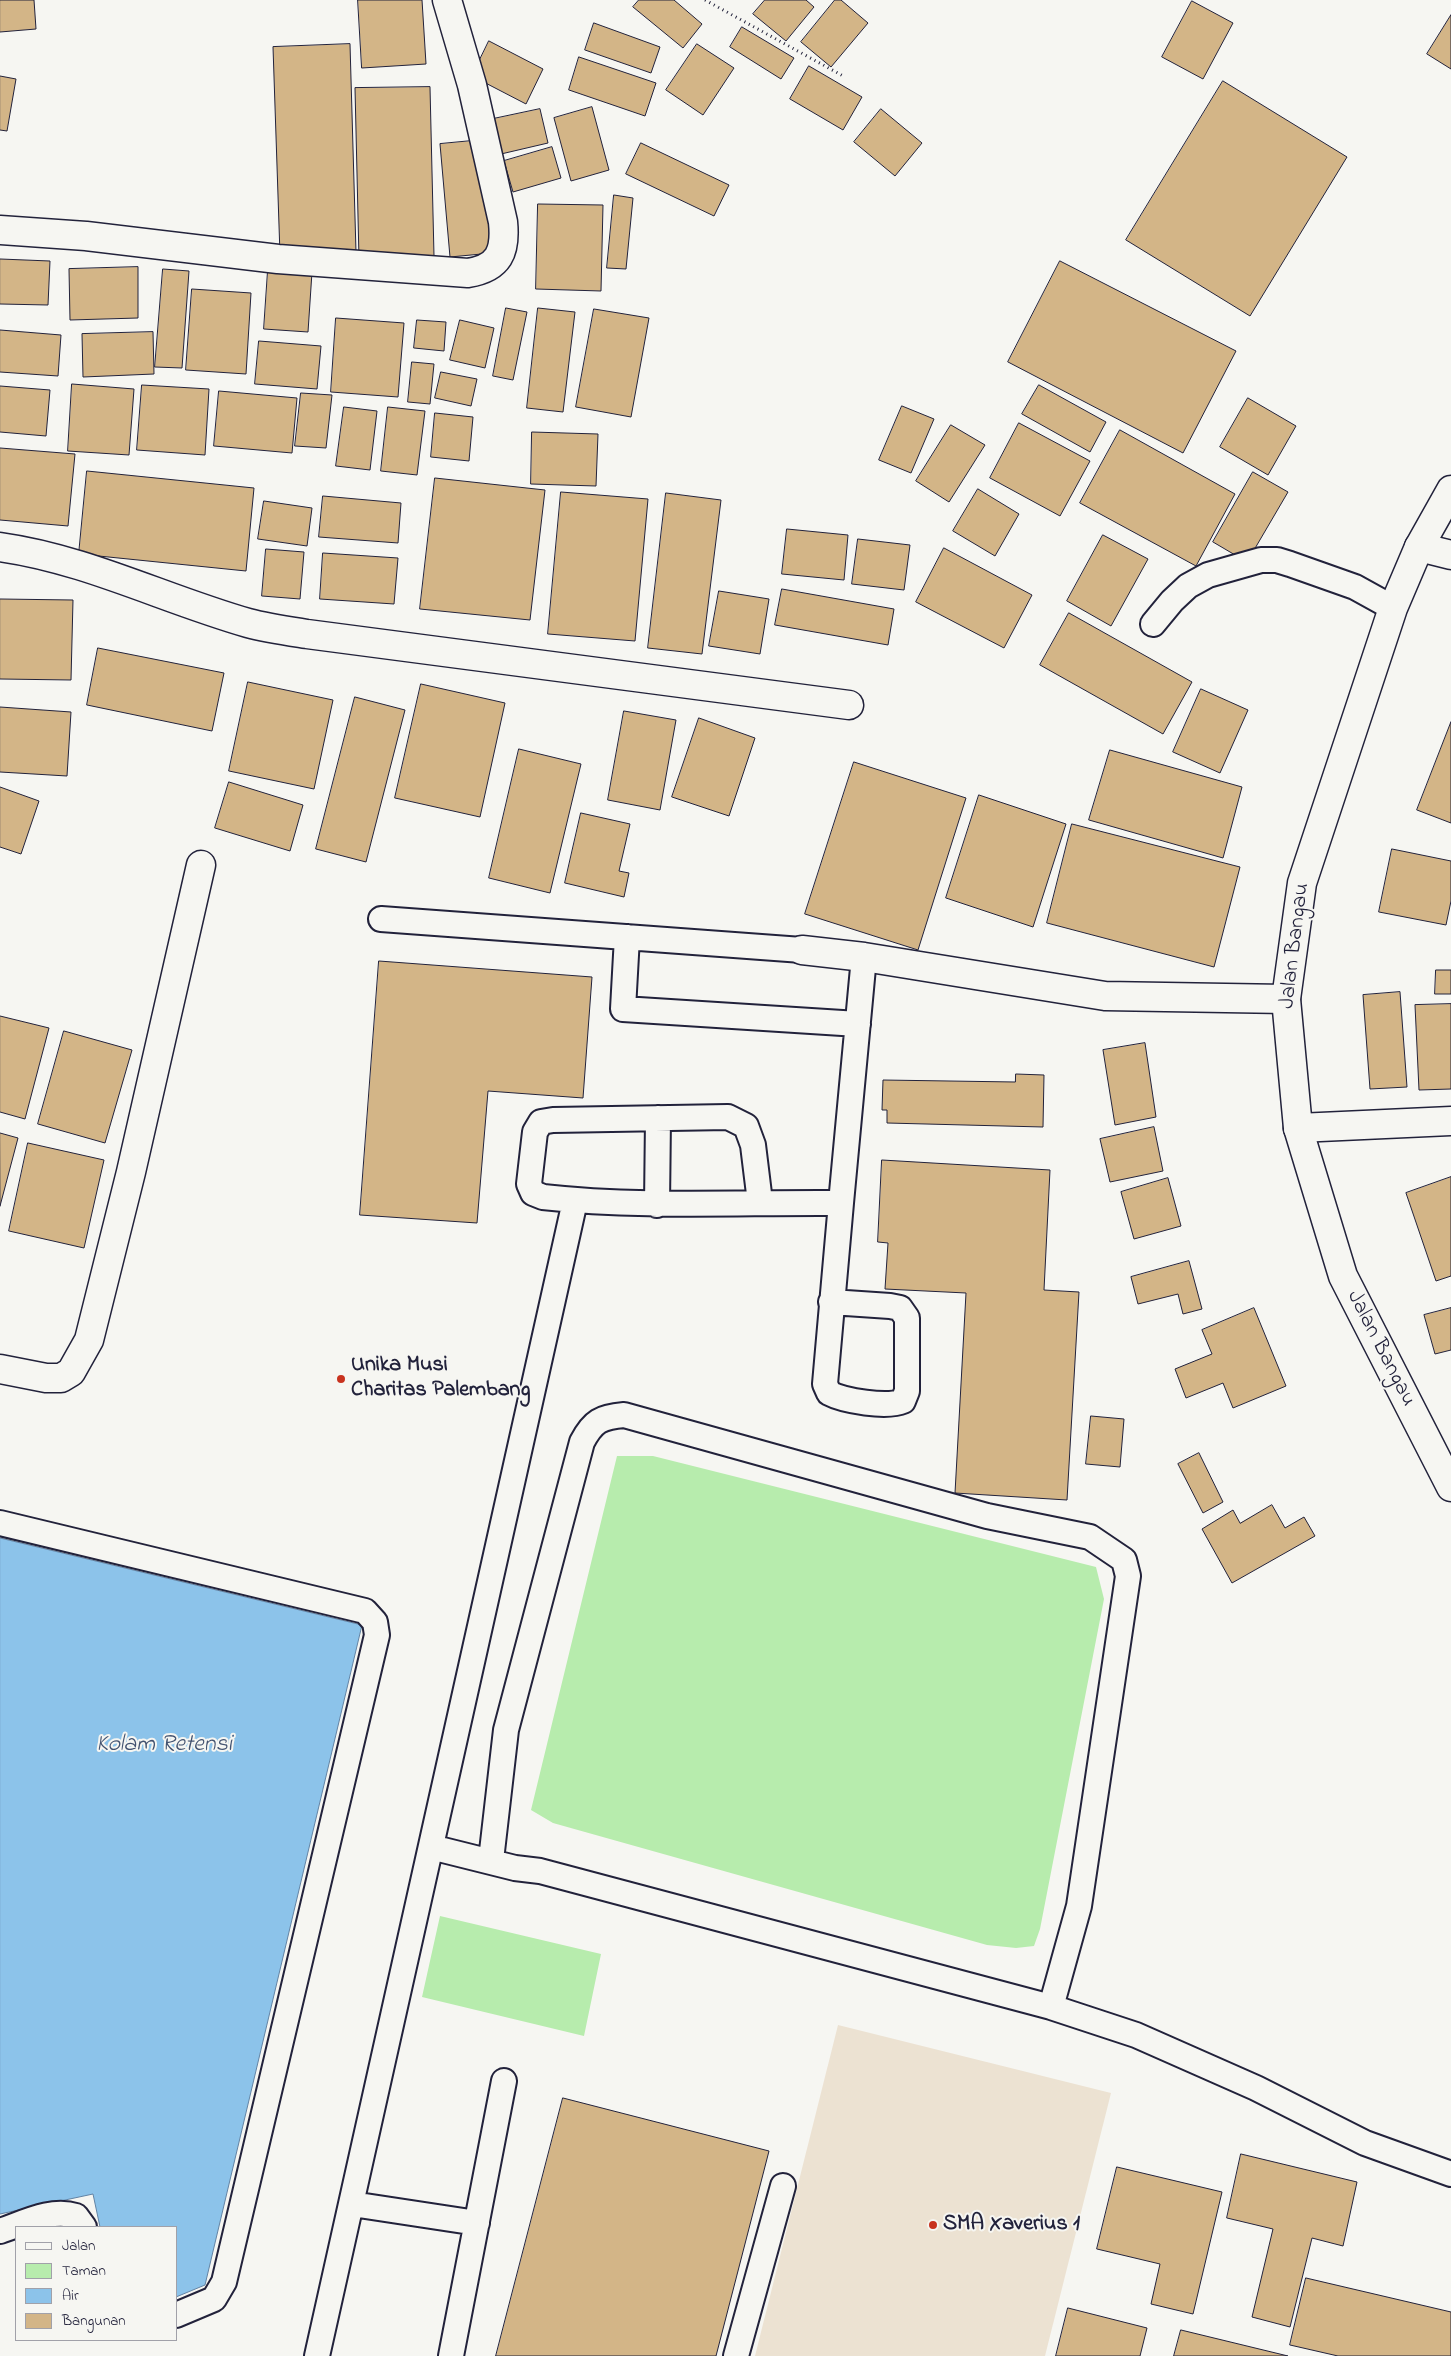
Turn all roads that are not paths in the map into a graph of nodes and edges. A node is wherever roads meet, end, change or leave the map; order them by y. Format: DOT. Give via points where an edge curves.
graph roads {
  1 [pos="448,0"];
  2 [pos="0,230"];
  3 [pos="1451,490"];
  4 [pos="1419,546"];
  5 [pos="0,547"];
  6 [pos="1451,555"];
  7 [pos="1393,608"];
  8 [pos="1153,624"];
  9 [pos="849,705"];
  10 [pos="201,865"];
  11 [pos="381,919"];
  12 [pos="627,937"];
  13 [pos="802,950"];
  14 [pos="864,958"];
  15 [pos="1286,998"];
  16 [pos="858,1024"];
  17 [pos="658,1118"];
  18 [pos="1451,1121"];
  19 [pos="1298,1128"];
  20 [pos="575,1201"];
  21 [pos="760,1202"];
  22 [pos="841,1203"];
  23 [pos="657,1204"];
  24 [pos="831,1302"];
  25 [pos="0,1368"];
  26 [pos="1451,1488"];
  27 [pos="0,1523"];
  28 [pos="431,1847"];
  29 [pos="491,1860"];
  30 [pos="1051,2007"];
  31 [pos="504,2081"];
  32 [pos="1451,2174"];
  33 [pos="783,2186"];
  34 [pos="352,2204"];
  35 [pos="477,2223"];
  36 [pos="83,2226"];
  37 [pos="0,2231"];
  38 [pos="178,2314"];
  39 [pos="317,2356"];
  40 [pos="451,2356"];
  41 [pos="736,2356"];
  1 -- 2 [label="street" via="472,85 503,222 505,240 493,265 482,271 468,273 278,259 86,236"];
  3 -- 4 [label="street, Jalan Bangau"];
  4 -- 6 [label="street"];
  4 -- 7 [label="street, Jalan Bangau"];
  5 -- 9 [label="street" via="72,562 248,623 307,634"];
  7 -- 8 [label="lane" via="1355,587 1277,560 1261,560 1208,574 1188,586"];
  7 -- 15 [label="street, Jalan Bangau" via="1302,883"];
  10 -- 25 [label="street" via="89,1340 71,1372 61,1378"];
  11 -- 12 [label="lane"];
  12 -- 13 [label="lane"];
  12 -- 16 [label="lane" via="623,1009"];
  13 -- 14 [label="street"];
  14 -- 15 [label="street" via="1106,996"];
  14 -- 16 [label="lane"];
  15 -- 19 [label="street, Jalan Bangau"];
  16 -- 22 [label="lane"];
  17 -- 20 [label="lane" via="541,1122 535,1132 529,1184 533,1193 543,1198"];
  17 -- 21 [label="lane" via="728,1117 746,1126 753,1145"];
  17 -- 23 [label="lane"];
  18 -- 19 [label="street"];
  19 -- 26 [label="street, Jalan Bangau" via="1343,1276"];
  20 -- 23 [label="lane"];
  20 -- 28 [label="lane"];
  21 -- 22 [label="lane"];
  21 -- 23 [label="lane"];
  22 -- 24 [label="lane"];
  24 -- 24 [label="lane" via="825,1384 829,1393 838,1398 894,1405 903,1401 907,1391 907,1318 900,1308"];
  27 -- 38 [label="lane" via="365,1611 376,1622 377,1635 224,2282 214,2299"];
  28 -- 29 [label="lane"];
  28 -- 34 [label="lane"];
  29 -- 30 [label="lane"];
  29 -- 30 [label="lane" via="506,1730 582,1442 596,1422 624,1415 988,1516 1090,1538 1124,1560 1128,1576 1079,1906"];
  30 -- 32 [label="lane" via="1136,2035 1256,2088 1365,2143"];
  31 -- 35 [label="lane"];
  33 -- 41 [label="lane"];
  34 -- 35 [label="lane"];
  34 -- 39 [label="lane"];
  35 -- 40 [label="lane"];
  36 -- 37 [label="lane" via="76,2216 65,2213 43,2216"];
}
